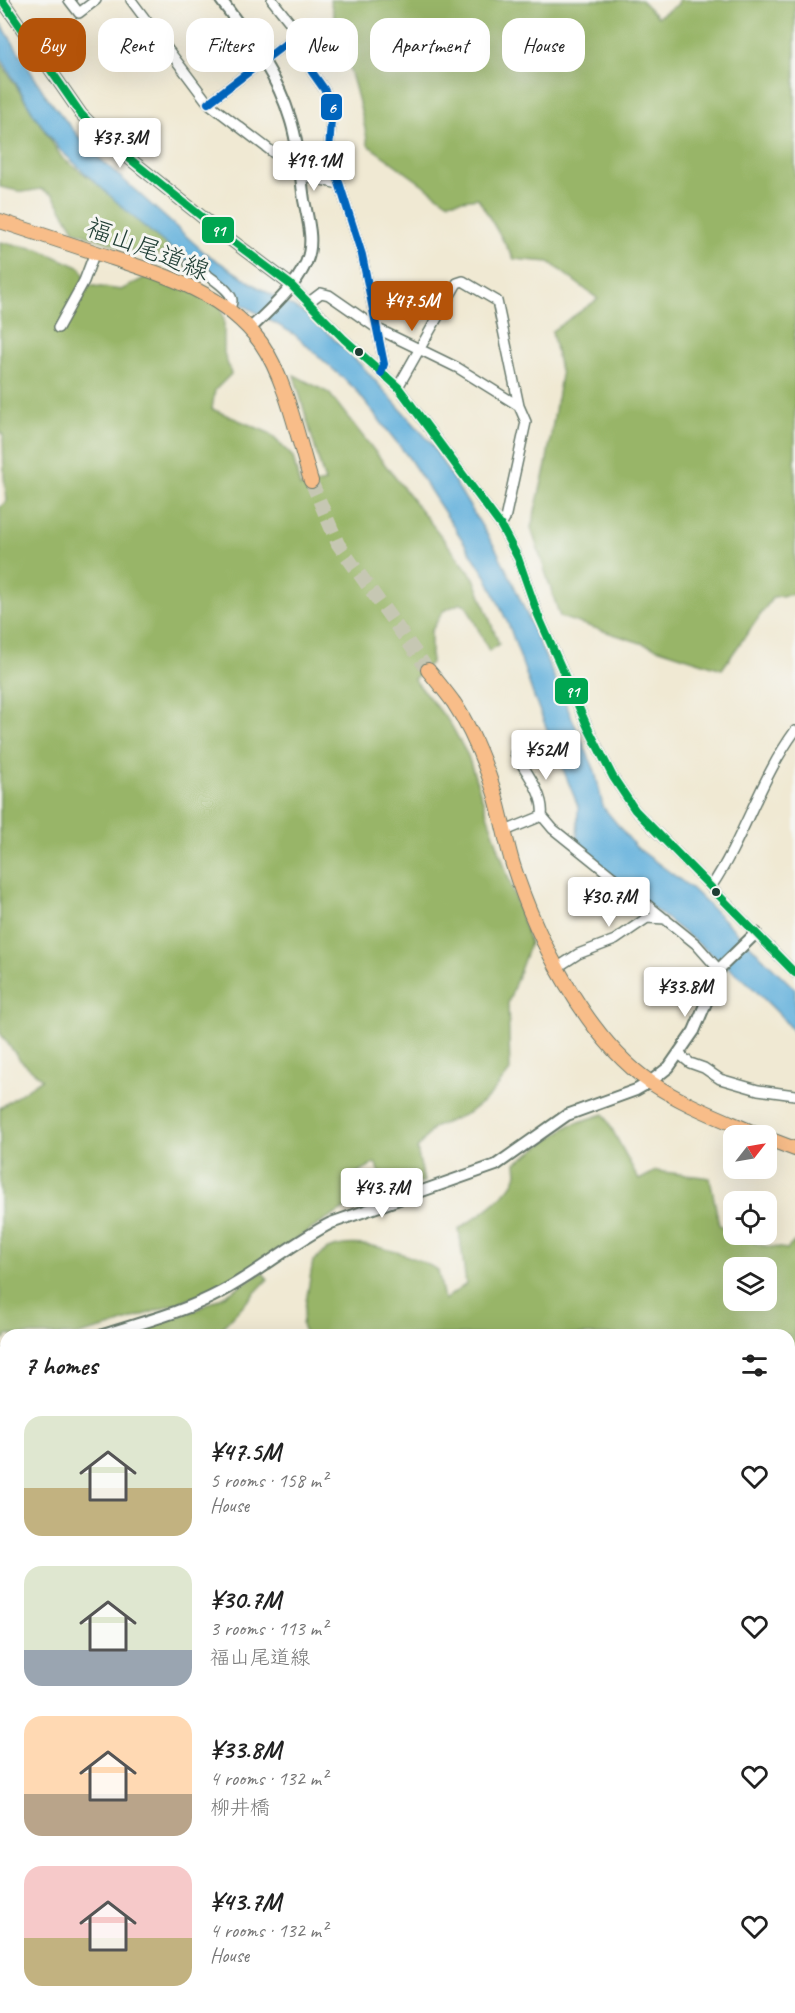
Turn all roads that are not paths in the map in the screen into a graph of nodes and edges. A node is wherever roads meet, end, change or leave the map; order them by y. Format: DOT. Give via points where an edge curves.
graph roads {
  1 [pos="2,0"];
  2 [pos="69,0"];
  3 [pos="96,0"];
  4 [pos="221,0"];
  5 [pos="272,0"];
  6 [pos="134,1"];
  7 [pos="234,18"];
  8 [pos="286,18"];
  9 [pos="286,44"];
  10 [pos="274,53"];
  11 [pos="249,72"];
  12 [pos="270,72"];
  13 [pos="312,72"];
  14 [pos="208,103"];
  15 [pos="300,173"];
  16 [pos="339,184"];
  17 [pos="0,221"];
  18 [pos="95,252"];
  19 [pos="189,264"];
  20 [pos="288,289"];
  21 [pos="309,302"];
  22 [pos="229,310"];
  23 [pos="254,325"];
  24 [pos="58,328"];
  25 [pos="378,329"];
  26 [pos="419,350"];
  27 [pos="381,373"];
  28 [pos="398,387"];
  29 [pos="519,406"];
  30 [pos="311,481"];
  31 [pos="501,526"];
  32 [pos="428,670"];
  33 [pos="795,731"];
  34 [pos="515,753"];
  35 [pos="542,816"];
  36 [pos="505,831"];
  37 [pos="711,887"];
  38 [pos="666,919"];
  39 [pos="756,933"];
  40 [pos="558,967"];
  41 [pos="722,968"];
  42 [pos="795,973"];
  43 [pos="679,1054"];
  44 [pos="650,1082"];
  45 [pos="795,1095"];
  46 [pos="736,1125"];
  47 [pos="777,1142"];
  48 [pos="795,1149"];
  49 [pos="121,1329"];
  1 -- 20 [label="street" via="81,114 105,139"];
  2 -- 3 [label="street" via="79,13"];
  4 -- 7 [label="street"];
  5 -- 8 [label="street"];
  6 -- 14 [label="street"];
  9 -- 10 [label="street"];
  11 -- 14 [label="street"];
  12 -- 15 [label="street" via="291,119"];
  13 -- 16 [label="street" via="332,105 329,151"];
  14 -- 15 [label="street"];
  15 -- 16 [label="street"];
  15 -- 20 [label="street" via="311,240 306,262"];
  16 -- 25 [label="street" via="362,255"];
  17 -- 18 [label="main road, 福山尾道線"];
  18 -- 22 [label="main road, 福山尾道線" via="159,273 198,290"];
  18 -- 24 [label="street"];
  19 -- 22 [label="street" via="231,295"];
  20 -- 21 [label="street"];
  20 -- 23 [label="street"];
  21 -- 25 [label="street" via="321,293 329,295"];
  21 -- 27 [label="street"];
  22 -- 23 [label="main road, 福山尾道線"];
  23 -- 30 [label="main road, 福山尾道線" via="282,387"];
  25 -- 26 [label="street"];
  25 -- 27 [label="street" via="384,364"];
  26 -- 28 [label="street"];
  26 -- 29 [label="street" via="458,368"];
  26 -- 29 [label="street" via="457,283 463,281 498,301"];
  27 -- 28 [label="street"];
  28 -- 31 [label="street"];
  29 -- 31 [label="street" via="526,422"];
  31 -- 37 [label="street" via="613,777 635,810"];
  32 -- 36 [label="main road" via="454,703 480,752"];
  33 -- 37 [label="street"];
  34 -- 35 [label="street" via="538,795"];
  35 -- 36 [label="street"];
  35 -- 38 [label="street"];
  36 -- 40 [label="main road" via="532,915"];
  37 -- 39 [label="street"];
  38 -- 40 [label="street" via="647,918 615,940 578,954"];
  38 -- 41 [label="street"];
  39 -- 41 [label="street"];
  39 -- 42 [label="street"];
  40 -- 44 [label="main road" via="603,1037"];
  41 -- 43 [label="street" via="694,1031"];
  43 -- 44 [label="street"];
  43 -- 45 [label="street" via="720,1079"];
  44 -- 46 [label="main road"];
  44 -- 49 [label="street" via="567,1115 495,1165 331,1223 222,1292"];
  47 -- 48 [label="main road"];
}
